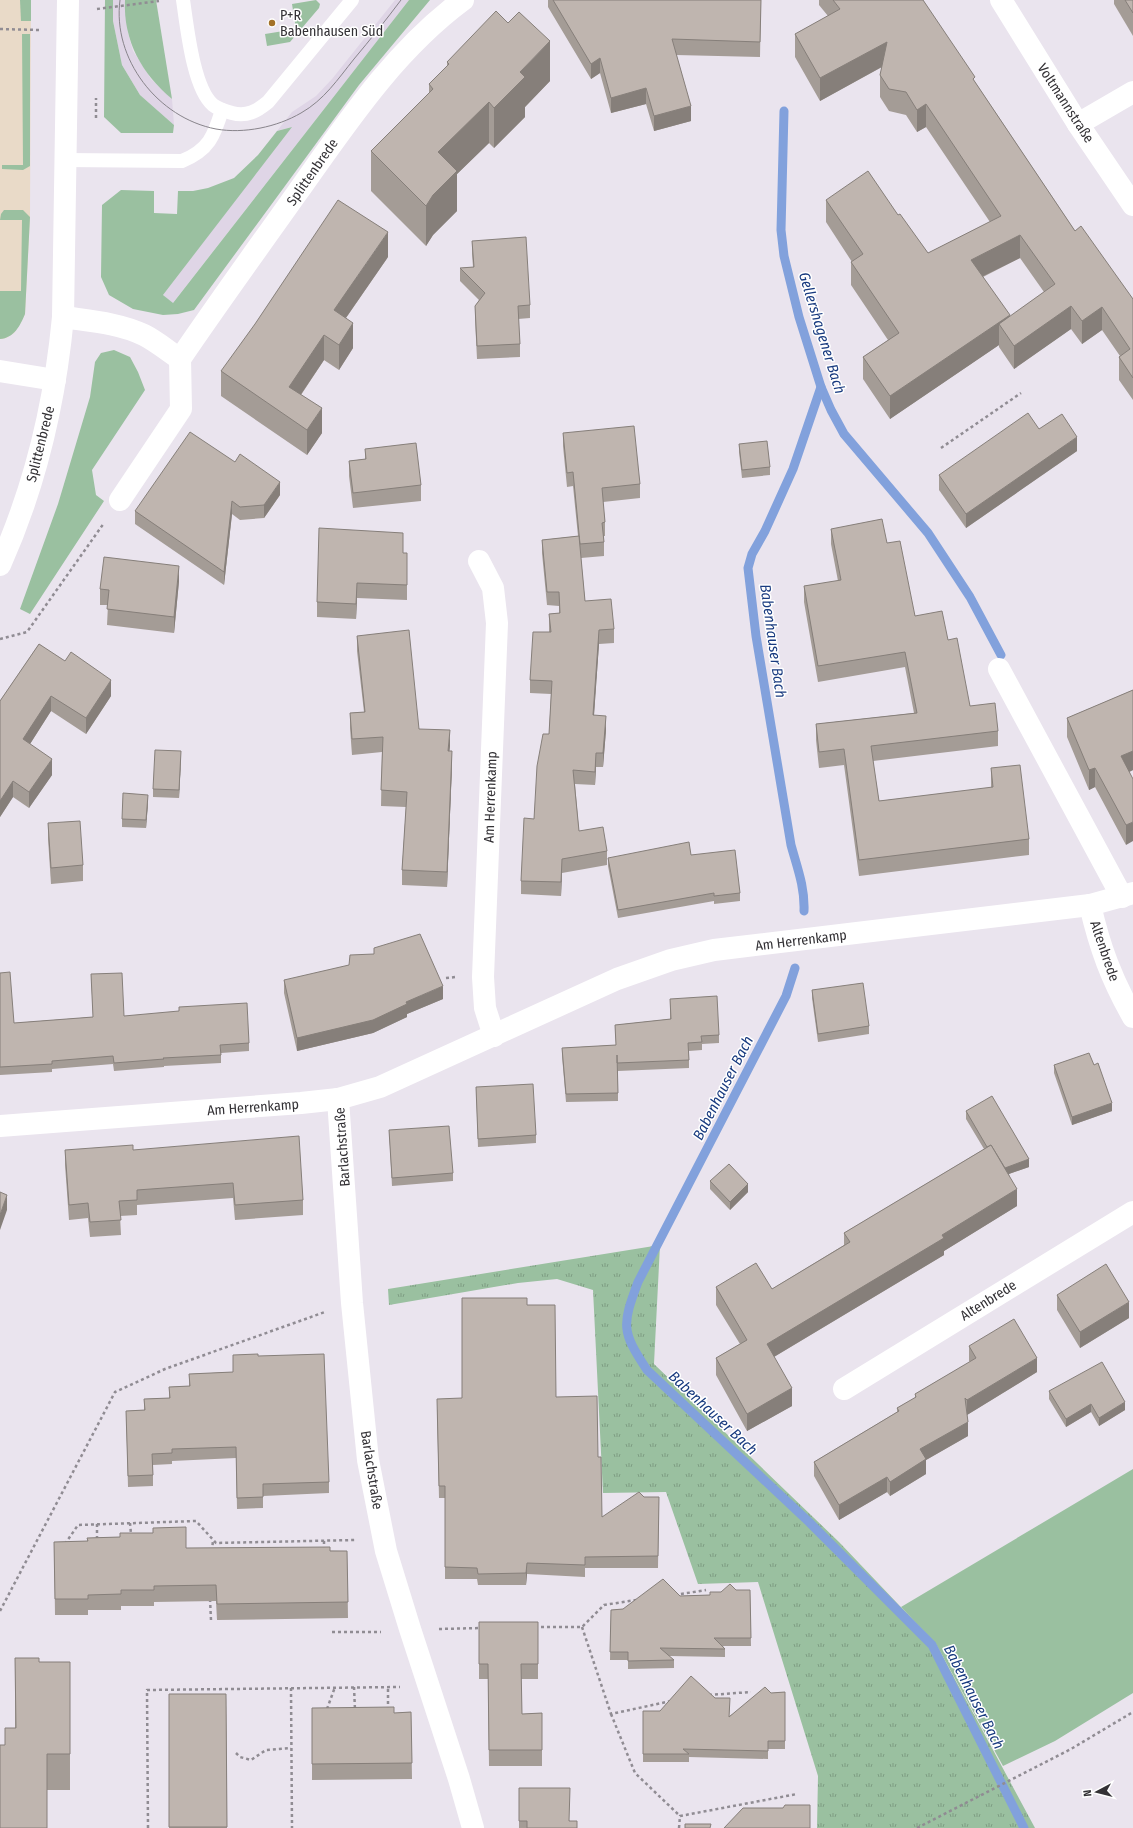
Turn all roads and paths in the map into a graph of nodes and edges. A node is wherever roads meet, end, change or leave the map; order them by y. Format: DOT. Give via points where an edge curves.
graph roads {
  1 [pos="68,0"];
  2 [pos="352,0"];
  3 [pos="462,0"];
  4 [pos="1001,0"];
  5 [pos="184,5"];
  6 [pos="97,9"];
  7 [pos="0,29"];
  8 [pos="67,30"];
  9 [pos="1133,92"];
  10 [pos="222,110"];
  11 [pos="1078,124"];
  12 [pos="65,160"];
  13 [pos="1133,205"];
  14 [pos="63,317"];
  15 [pos="180,359"];
  16 [pos="0,371"];
  17 [pos="55,380"];
  18 [pos="1021,393"];
  19 [pos="941,448"];
  20 [pos="120,500"];
  21 [pos="479,561"];
  22 [pos="0,565"];
  23 [pos="0,639"];
  24 [pos="999,669"];
  25 [pos="1127,895"];
  26 [pos="1090,905"];
  27 [pos="1133,1017"];
  28 [pos="494,1036"];
  29 [pos="338,1099"];
  30 [pos="0,1126"];
  31 [pos="1133,1212"];
  32 [pos="352,1303"];
  33 [pos="844,1389"];
  34 [pos="164,1522"];
  35 [pos="130,1523"];
  36 [pos="97,1524"];
  37 [pos="164,1529"];
  38 [pos="384,1539"];
  39 [pos="213,1540"];
  40 [pos="131,1541"];
  41 [pos="324,1541"];
  42 [pos="256,1542"];
  43 [pos="292,1542"];
  44 [pos="227,1543"];
  45 [pos="64,1545"];
  46 [pos="97,1546"];
  47 [pos="257,1549"];
  48 [pos="291,1549"];
  49 [pos="227,1550"];
  50 [pos="324,1556"];
  51 [pos="212,1557"];
  52 [pos="706,1590"];
  53 [pos="674,1595"];
  54 [pos="210,1597"];
  55 [pos="643,1599"];
  56 [pos="0,1611"];
  57 [pos="211,1620"];
  58 [pos="531,1627"];
  59 [pos="582,1627"];
  60 [pos="485,1628"];
  61 [pos="332,1632"];
  62 [pos="411,1632"];
  63 [pos="427,1681"];
  64 [pos="335,1687"];
  65 [pos="354,1687"];
  66 [pos="388,1687"];
  67 [pos="291,1688"];
  68 [pos="751,1692"];
  69 [pos="702,1696"];
  70 [pos="672,1700"];
  71 [pos="1133,1712"];
  72 [pos="611,1714"];
  73 [pos="324,1716"];
  74 [pos="355,1716"];
  75 [pos="388,1716"];
  76 [pos="291,1748"];
  77 [pos="236,1753"];
  78 [pos="797,1794"];
  79 [pos="680,1816"];
  80 [pos="148,1828"];
  81 [pos="292,1828"];
  82 [pos="473,1828"];
  83 [pos="679,1828"];
  84 [pos="917,1828"];
  1 -- 8 [label="street, Splittenbrede"];
  2 -- 10 [label="lane" via="259,110 249,114 236,114"];
  3 -- 15 [label="street, Splittenbrede" via="415,41 352,116"];
  4 -- 11 [label="street, Voltmannstraße"];
  5 -- 6 [label="path" via="161,1"];
  5 -- 10 [label="lane" via="198,81 212,105"];
  7 -- 8 [label="path"];
  8 -- 12 [label="street, Splittenbrede"];
  9 -- 11 [label="street"];
  10 -- 12 [label="lane" via="206,148 182,161"];
  11 -- 13 [label="street, Voltmannstraße"];
  12 -- 14 [label="street, Splittenbrede"];
  14 -- 15 [label="street" via="129,329 145,335"];
  14 -- 17 [label="street, Splittenbrede"];
  15 -- 20 [label="street" via="181,409"];
  16 -- 17 [label="street"];
  17 -- 22 [label="street, Splittenbrede" via="38,458 23,510"];
  18 -- 19 [label="path"];
  20 -- 23 [label="path" via="26,632"];
  21 -- 28 [label="street, Am Herrenkamp" via="493,588 497,623 483,977 485,1008"];
  24 -- 25 [label="street, Am Herrenkamp"];
  25 -- 26 [label="street, Am Herrenkamp"];
  26 -- 27 [label="street, Altenbrede" via="1098,940 1109,970"];
  26 -- 28 [label="street, Am Herrenkamp" via="714,950 671,960 617,979"];
  28 -- 29 [label="street, Am Herrenkamp" via="380,1087"];
  29 -- 30 [label="street, Am Herrenkamp"];
  29 -- 32 [label="street, Barlachstraße"];
  31 -- 33 [label="street, Altenbrede"];
  32 -- 38 [label="street, Barlachstraße" via="368,1460"];
  32 -- 56 [label="path" via="165,1369 114,1392"];
  34 -- 35 [label="path"];
  34 -- 37 [label="path"];
  34 -- 39 [label="path" via="196,1521"];
  35 -- 36 [label="path"];
  35 -- 40 [label="path"];
  36 -- 45 [label="path" via="78,1525"];
  36 -- 46 [label="path"];
  38 -- 41 [label="path"];
  38 -- 62 [label="street, Barlachstraße"];
  39 -- 44 [label="path" via="216,1543"];
  39 -- 51 [label="path"];
  41 -- 43 [label="path"];
  41 -- 50 [label="path"];
  42 -- 43 [label="path"];
  42 -- 44 [label="path"];
  42 -- 47 [label="path"];
  43 -- 48 [label="path"];
  44 -- 49 [label="path"];
  52 -- 53 [label="path"];
  54 -- 57 [label="path"];
  55 -- 59 [label="path" via="604,1605"];
  58 -- 59 [label="path"];
  59 -- 72 [label="path"];
  60 -- 62 [label="path"];
  61 -- 62 [label="path"];
  62 -- 63 [label="street, Barlachstraße"];
  63 -- 66 [label="path" via="412,1687"];
  63 -- 82 [label="street, Barlachstraße"];
  64 -- 65 [label="path"];
  64 -- 67 [label="path"];
  64 -- 73 [label="path"];
  65 -- 66 [label="path"];
  65 -- 74 [label="path"];
  66 -- 75 [label="path"];
  67 -- 76 [label="path"];
  67 -- 80 [label="path" via="147,1690"];
  68 -- 69 [label="path"];
  70 -- 72 [label="path"];
  71 -- 84 [label="path" via="1071,1750"];
  72 -- 79 [label="path" via="635,1773"];
  76 -- 77 [label="path" via="266,1750 251,1760"];
  76 -- 81 [label="path"];
  78 -- 79 [label="path"];
  79 -- 83 [label="path"];
}
